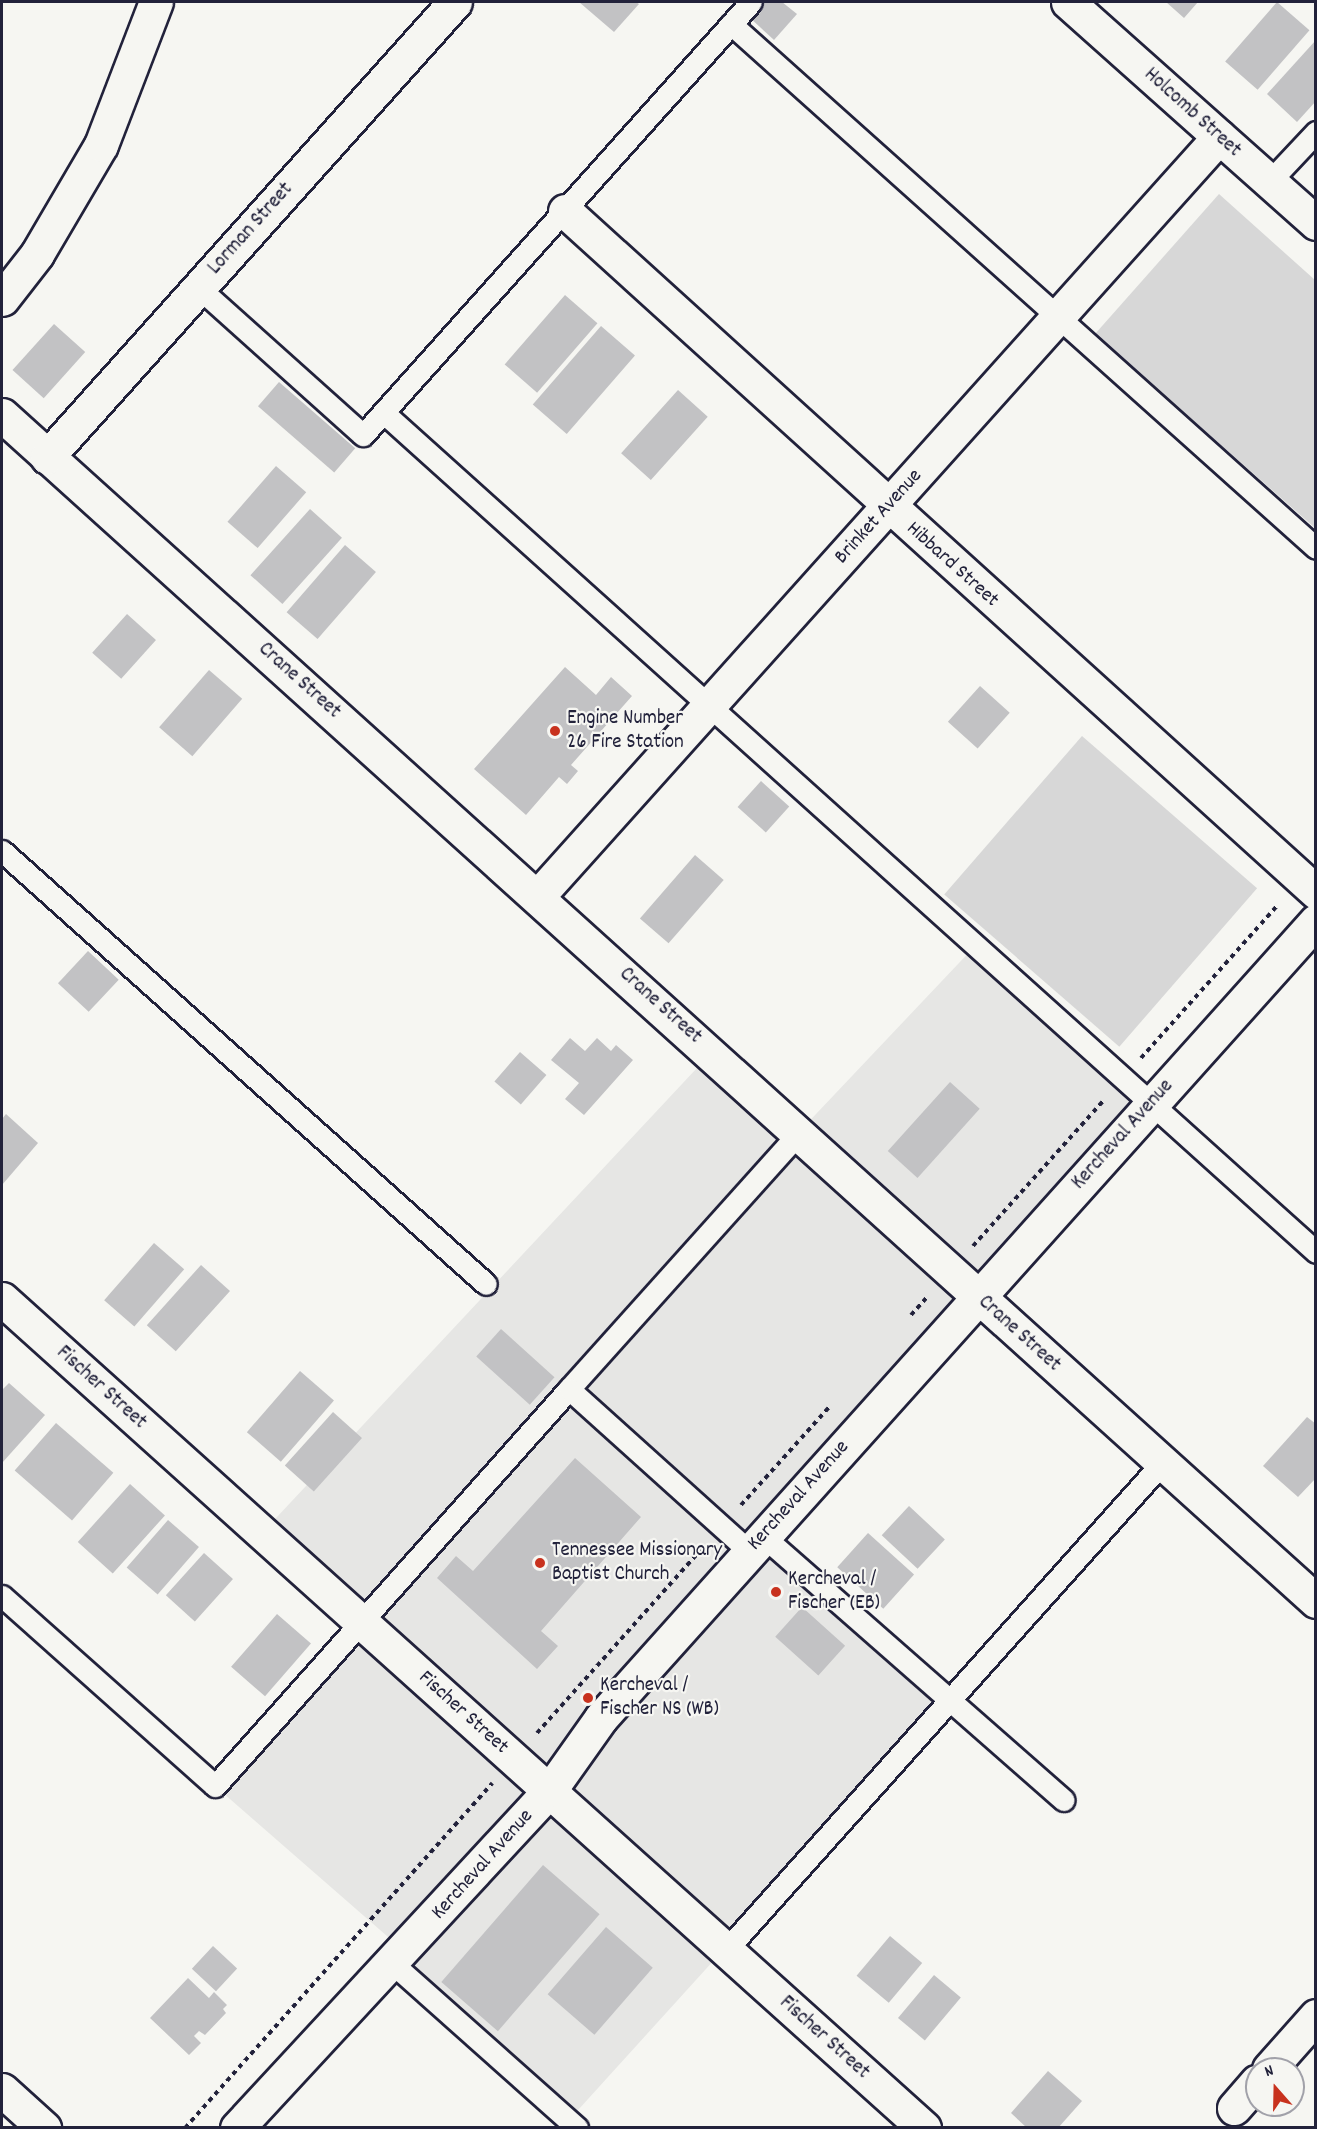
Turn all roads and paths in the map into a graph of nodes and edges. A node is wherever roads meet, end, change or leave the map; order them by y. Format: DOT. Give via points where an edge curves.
graph roads {
  1 [pos="156,2"];
  2 [pos="455,2"];
  3 [pos="751,2"];
  4 [pos="1068,2"];
  5 [pos="731,24"];
  6 [pos="1316,132"];
  7 [pos="1219,137"];
  8 [pos="1269,182"];
  9 [pos="565,211"];
  10 [pos="1316,223"];
  11 [pos="199,288"];
  12 [pos="2,300"];
  13 [pos="1060,314"];
  14 [pos="384,413"];
  15 [pos="2,415"];
  16 [pos="47,457"];
  17 [pos="888,507"];
  18 [pos="1316,548"];
  19 [pos="711,704"];
  20 [pos="2,851"];
  21 [pos="1308,886"];
  22 [pos="538,896"];
  23 [pos="1316,921"];
  24 [pos="1122,1079"];
  25 [pos="1150,1105"];
  26 [pos="799,1133"];
  27 [pos="1316,1252"];
  28 [pos="950,1272"];
  29 [pos="486,1284"];
  30 [pos="977,1297"];
  31 [pos="2,1299"];
  32 [pos="902,1326"];
  33 [pos="569,1389"];
  34 [pos="839,1396"];
  35 [pos="1162,1463"];
  36 [pos="722,1526"];
  37 [pos="756,1544"];
  38 [pos="2,1596"];
  39 [pos="1316,1601"];
  40 [pos="363,1623"];
  41 [pos="949,1701"];
  42 [pos="514,1758"];
  43 [pos="550,1790"];
  44 [pos="1063,1800"];
  45 [pos="726,1950"];
  46 [pos="392,1963"];
  47 [pos="1316,2016"];
  48 [pos="1280,2057"];
  49 [pos="2,2090"];
  50 [pos="1245,2096"];
  51 [pos="1234,2108"];
  52 [pos="44,2127"];
  53 [pos="185,2127"];
  54 [pos="237,2127"];
  55 [pos="577,2127"];
  56 [pos="924,2127"];
  1 -- 12 [label="street" via="101,145 37,254"];
  2 -- 11 [label="street, Lorman Street"];
  3 -- 5 [label="lane"];
  4 -- 7 [label="street, Holcomb Street"];
  5 -- 9 [label="lane"];
  5 -- 13 [label="lane"];
  6 -- 8 [label="lane"];
  7 -- 8 [label="street, Holcomb Street"];
  7 -- 13 [label="street, Brinket Avenue"];
  8 -- 10 [label="street, Holcomb Street"];
  9 -- 14 [label="lane"];
  9 -- 17 [label="street, Hibbard Street"];
  11 -- 14 [label="lane" via="363,435"];
  11 -- 16 [label="street, Lorman Street"];
  13 -- 17 [label="street, Brinket Avenue"];
  13 -- 18 [label="lane"];
  14 -- 19 [label="lane"];
  15 -- 16 [label="street, Crane Street"];
  16 -- 22 [label="street, Crane Street"];
  17 -- 19 [label="street, Brinket Avenue"];
  17 -- 21 [label="street, Hibbard Street"];
  19 -- 22 [label="street, Brinket Avenue"];
  19 -- 24 [label="lane"];
  20 -- 29 [label="lane"];
  21 -- 24 [label="path"];
  22 -- 26 [label="street, Crane Street"];
  23 -- 25 [label="street, Kercheval Avenue"];
  24 -- 25 [label="lane"];
  24 -- 28 [label="path"];
  25 -- 27 [label="lane"];
  25 -- 30 [label="street, Kercheval Avenue"];
  26 -- 28 [label="street, Crane Street"];
  26 -- 33 [label="lane"];
  28 -- 30 [label="street, Crane Street"];
  28 -- 32 [label="path"];
  30 -- 35 [label="street, Crane Street"];
  30 -- 37 [label="street, Kercheval Avenue"];
  31 -- 40 [label="street, Fischer Street"];
  33 -- 36 [label="lane"];
  33 -- 40 [label="lane"];
  34 -- 36 [label="path"];
  35 -- 39 [label="street, Crane Street"];
  35 -- 41 [label="lane"];
  36 -- 37 [label="lane"];
  36 -- 42 [label="path"];
  37 -- 41 [label="lane"];
  37 -- 43 [label="street, Kercheval Avenue" via="601,1718"];
  38 -- 40 [label="lane" via="215,1786"];
  40 -- 42 [label="street, Fischer Street"];
  41 -- 44 [label="lane"];
  41 -- 45 [label="lane"];
  42 -- 43 [label="street, Fischer Street"];
  42 -- 53 [label="path"];
  43 -- 45 [label="street, Fischer Street"];
  43 -- 46 [label="street, Kercheval Avenue"];
  45 -- 56 [label="street, Fischer Street"];
  46 -- 54 [label="street, Kercheval Avenue"];
  46 -- 55 [label="lane"];
  47 -- 48 [label="street"];
  49 -- 52 [label="street"];
  50 -- 51 [label="street"];
}
